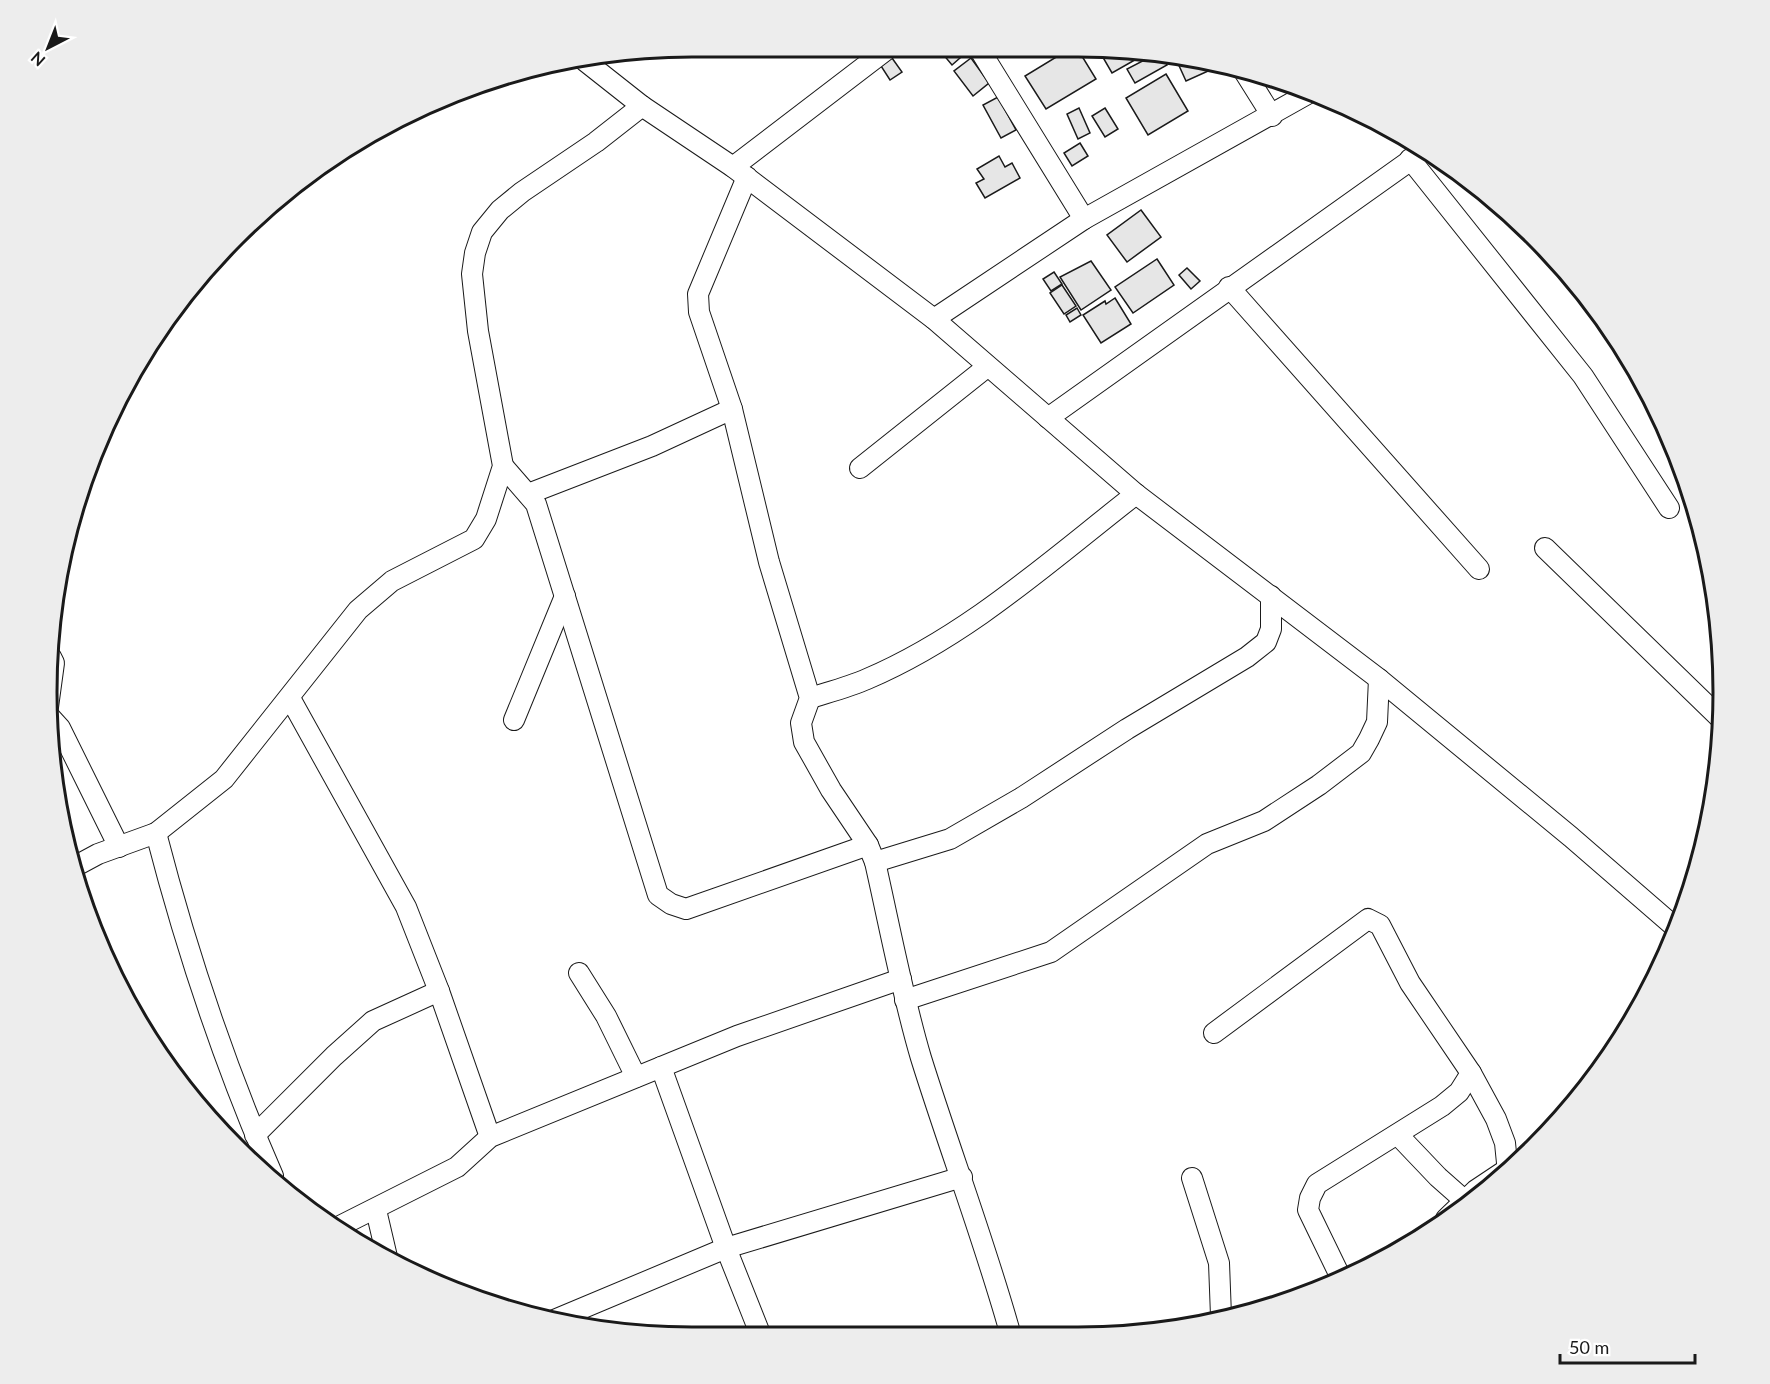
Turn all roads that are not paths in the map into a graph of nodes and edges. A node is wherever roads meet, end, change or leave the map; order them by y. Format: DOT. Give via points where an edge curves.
graph roads {
  1 [pos="878,57"];
  2 [pos="984,57"];
  3 [pos="590,65"];
  4 [pos="1250,82"];
  5 [pos="1301,98"];
  6 [pos="642,106"];
  7 [pos="1272,116"];
  8 [pos="1418,155"];
  9 [pos="1419,157"];
  10 [pos="740,172"];
  11 [pos="1084,219"];
  12 [pos="1229,287"];
  13 [pos="934,319"];
  14 [pos="987,367"];
  15 [pos="732,409"];
  16 [pos="1048,418"];
  17 [pos="502,466"];
  18 [pos="860,468"];
  19 [pos="528,494"];
  20 [pos="1136,494"];
  21 [pos="1669,508"];
  22 [pos="1545,548"];
  23 [pos="1479,569"];
  24 [pos="565,596"];
  25 [pos="1271,596"];
  26 [pos="1379,679"];
  27 [pos="290,698"];
  28 [pos="810,698"];
  29 [pos="1713,711"];
  30 [pos="514,720"];
  31 [pos="58,726"];
  32 [pos="156,833"];
  33 [pos="119,848"];
  34 [pos="871,853"];
  35 [pos="81,864"];
  36 [pos="1670,922"];
  37 [pos="579,973"];
  38 [pos="901,979"];
  39 [pos="439,991"];
  40 [pos="905,1000"];
  41 [pos="1214,1033"];
  42 [pos="662,1067"];
  43 [pos="1472,1073"];
  44 [pos="636,1077"];
  45 [pos="1398,1134"];
  46 [pos="255,1135"];
  47 [pos="490,1137"];
  48 [pos="1506,1160"];
  49 [pos="268,1164"];
  50 [pos="962,1177"];
  51 [pos="1192,1178"];
  52 [pos="1462,1198"];
  53 [pos="376,1210"];
  54 [pos="345,1224"];
  55 [pos="385,1248"];
  56 [pos="726,1248"];
  57 [pos="1338,1271"];
  58 [pos="1221,1310"];
  59 [pos="567,1315"];
  60 [pos="757,1327"];
  61 [pos="1008,1327"];
  1 -- 10 [label="street"];
  2 -- 11 [label="street"];
  3 -- 6 [label="street"];
  4 -- 7 [label="street"];
  5 -- 7 [label="street"];
  6 -- 10 [label="street"];
  6 -- 17 [label="street" via="522,192 482,232 472,274"];
  7 -- 11 [label="street"];
  8 -- 12 [label="street"];
  9 -- 21 [label="street" via="1583,376"];
  10 -- 13 [label="street"];
  10 -- 15 [label="street" via="698,294 703,329"];
  11 -- 13 [label="street"];
  12 -- 16 [label="street"];
  12 -- 23 [label="street"];
  13 -- 14 [label="street"];
  14 -- 16 [label="street"];
  14 -- 18 [label="street"];
  15 -- 19 [label="street" via="652,446"];
  15 -- 28 [label="street" via="770,562"];
  16 -- 20 [label="street"];
  17 -- 19 [label="street"];
  17 -- 27 [label="street" via="486,519 474,539 392,581 358,610"];
  19 -- 24 [label="street" via="536,504"];
  20 -- 25 [label="street"];
  20 -- 28 [label="street" via="978,617 941,641 867,679"];
  22 -- 29 [label="street"];
  24 -- 30 [label="street"];
  24 -- 34 [label="street" via="658,895 686,909"];
  25 -- 26 [label="street"];
  25 -- 34 [label="street" via="1266,642 1247,657 950,838"];
  26 -- 36 [label="street"];
  26 -- 40 [label="street" via="1377,722 1369,739 1361,753 1319,785 1264,821 1207,844 1051,952"];
  27 -- 32 [label="street" via="224,779"];
  27 -- 39 [label="street" via="406,908"];
  28 -- 34 [label="street" via="801,723 804,742"];
  31 -- 33 [label="street"];
  32 -- 33 [label="street"];
  32 -- 46 [label="street" via="175,909"];
  33 -- 35 [label="street"];
  34 -- 38 [label="street"];
  37 -- 44 [label="street" via="606,1016"];
  38 -- 40 [label="street"];
  38 -- 42 [label="street" via="737,1036"];
  39 -- 46 [label="street" via="373,1021"];
  39 -- 47 [label="street"];
  40 -- 50 [label="street"];
  41 -- 43 [label="street" via="1368,919 1380,925 1410,983"];
  42 -- 44 [label="street"];
  42 -- 56 [label="street"];
  43 -- 45 [label="street" via="1459,1092"];
  43 -- 48 [label="street" via="1499,1127"];
  44 -- 47 [label="street"];
  45 -- 52 [label="street"];
  45 -- 57 [label="street" via="1317,1184 1310,1198 1308,1210"];
  46 -- 49 [label="street"];
  47 -- 53 [label="street" via="457,1167"];
  50 -- 56 [label="street"];
  50 -- 61 [label="street"];
  51 -- 58 [label="street" via="1219,1263"];
  53 -- 54 [label="street"];
  53 -- 55 [label="street"];
  56 -- 59 [label="street"];
  56 -- 60 [label="street"];
}
